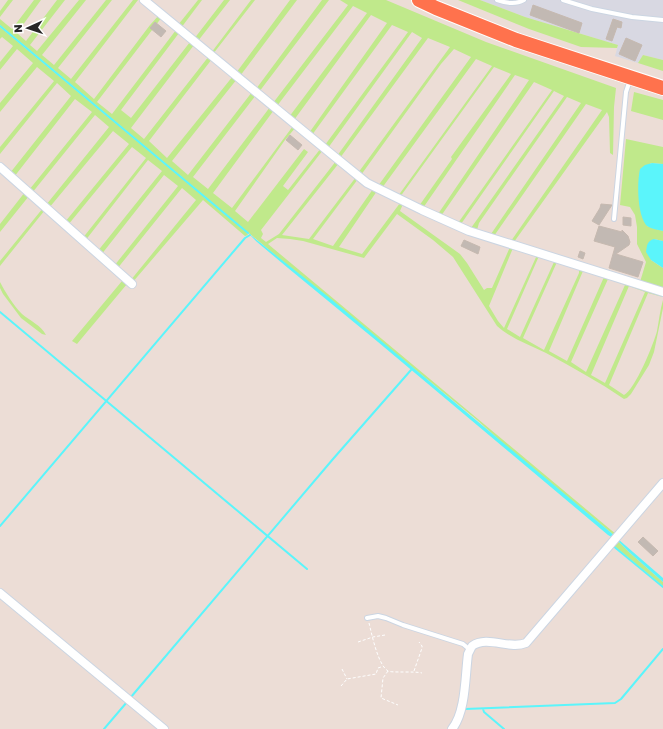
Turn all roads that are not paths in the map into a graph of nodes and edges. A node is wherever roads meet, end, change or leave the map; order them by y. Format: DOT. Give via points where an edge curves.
graph roads {
  1 [pos="144,0"];
  2 [pos="419,0"];
  3 [pos="497,0"];
  4 [pos="524,0"];
  5 [pos="563,0"];
  6 [pos="663,20"];
  7 [pos="631,78"];
  8 [pos="663,88"];
  9 [pos="0,167"];
  10 [pos="614,219"];
  11 [pos="132,284"];
  12 [pos="663,292"];
  13 [pos="663,482"];
  14 [pos="0,592"];
  15 [pos="367,618"];
  16 [pos="470,649"];
  17 [pos="164,729"];
  18 [pos="452,729"];
  1 -- 12 [label="street" via="371,185 469,231"];
  2 -- 7 [label="highway" via="516,40"];
  3 -- 4 [label="lane" via="506,3"];
  5 -- 6 [label="lane" via="625,16"];
  7 -- 8 [label="highway"];
  7 -- 10 [label="lane" via="626,92"];
  9 -- 11 [label="street"];
  13 -- 16 [label="street" via="526,643 517,645 482,642"];
  14 -- 17 [label="street"];
  15 -- 16 [label="lane" via="386,618 463,644"];
  16 -- 18 [label="street" via="462,711"];
}
